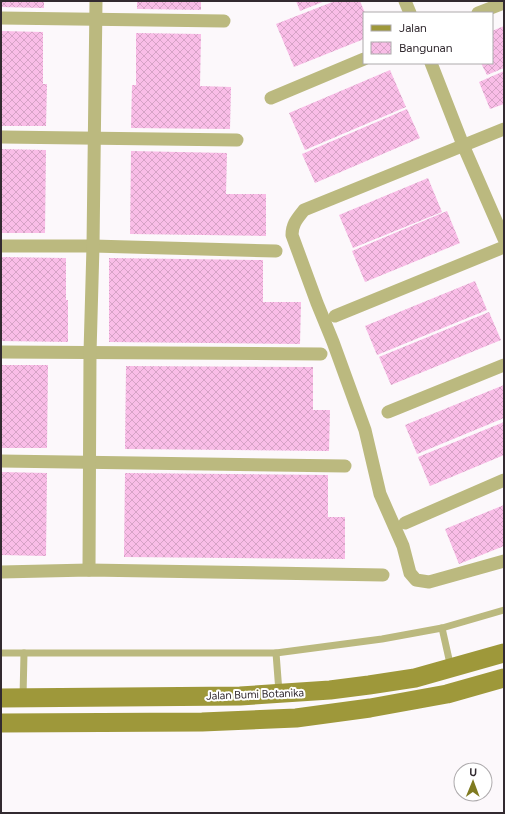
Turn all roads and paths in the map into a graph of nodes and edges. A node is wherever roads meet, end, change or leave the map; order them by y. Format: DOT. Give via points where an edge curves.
graph roads {
  1 [pos="96,1"];
  2 [pos="405,1"];
  3 [pos="504,3"];
  4 [pos="410,12"];
  5 [pos="481,12"];
  6 [pos="1,18"];
  7 [pos="96,20"];
  8 [pos="224,21"];
  9 [pos="363,59"];
  10 [pos="431,64"];
  11 [pos="271,98"];
  12 [pos="504,129"];
  13 [pos="1,136"];
  14 [pos="95,138"];
  15 [pos="237,140"];
  16 [pos="463,145"];
  17 [pos="504,239"];
  18 [pos="1,246"];
  19 [pos="93,246"];
  20 [pos="504,247"];
  21 [pos="276,251"];
  22 [pos="335,316"];
  23 [pos="1,352"];
  24 [pos="90,352"];
  25 [pos="321,354"];
  26 [pos="504,365"];
  27 [pos="388,412"];
  28 [pos="1,461"];
  29 [pos="89,462"];
  30 [pos="345,466"];
  31 [pos="504,480"];
  32 [pos="405,523"];
  33 [pos="504,561"];
  34 [pos="89,570"];
  35 [pos="1,572"];
  36 [pos="383,575"];
  37 [pos="504,610"];
  38 [pos="442,628"];
  39 [pos="276,652"];
  40 [pos="1,653"];
  41 [pos="24,653"];
  42 [pos="504,653"];
  43 [pos="451,668"];
  44 [pos="504,678"];
  45 [pos="279,694"];
  46 [pos="1,698"];
  47 [pos="22,698"];
  48 [pos="1,723"];
  1 -- 7 [label="street"];
  2 -- 4 [label="street"];
  3 -- 5 [label="street"];
  6 -- 7 [label="street"];
  7 -- 8 [label="street"];
  7 -- 14 [label="street"];
  9 -- 11 [label="street"];
  10 -- 16 [label="street"];
  12 -- 16 [label="street"];
  13 -- 14 [label="street"];
  14 -- 15 [label="street"];
  14 -- 19 [label="street"];
  16 -- 17 [label="street"];
  16 -- 33 [label="street" via="304,210 295,220 292,235 365,430 380,494 401,540 410,574 416,580 430,582"];
  18 -- 19 [label="street"];
  19 -- 21 [label="street"];
  19 -- 24 [label="street"];
  20 -- 22 [label="street"];
  23 -- 24 [label="street"];
  24 -- 25 [label="street"];
  24 -- 29 [label="street"];
  26 -- 27 [label="street"];
  28 -- 29 [label="street"];
  29 -- 30 [label="street"];
  29 -- 34 [label="street"];
  31 -- 32 [label="street"];
  34 -- 35 [label="street"];
  34 -- 36 [label="street"];
  37 -- 38 [label="lane"];
  38 -- 39 [label="lane" via="382,639"];
  38 -- 43 [label="lane"];
  39 -- 41 [label="lane"];
  39 -- 45 [label="lane"];
  40 -- 41 [label="lane"];
  41 -- 47 [label="lane"];
  42 -- 43 [label="main road, Jalan Bumi Botanika"];
  43 -- 45 [label="main road, Jalan Bumi Botanika" via="415,678 369,685"];
  44 -- 48 [label="main road" via="448,694 296,718 202,722"];
  45 -- 47 [label="main road, Jalan Bumi Botanika"];
  46 -- 47 [label="main road, Jalan Bumi Botanika"];
}
